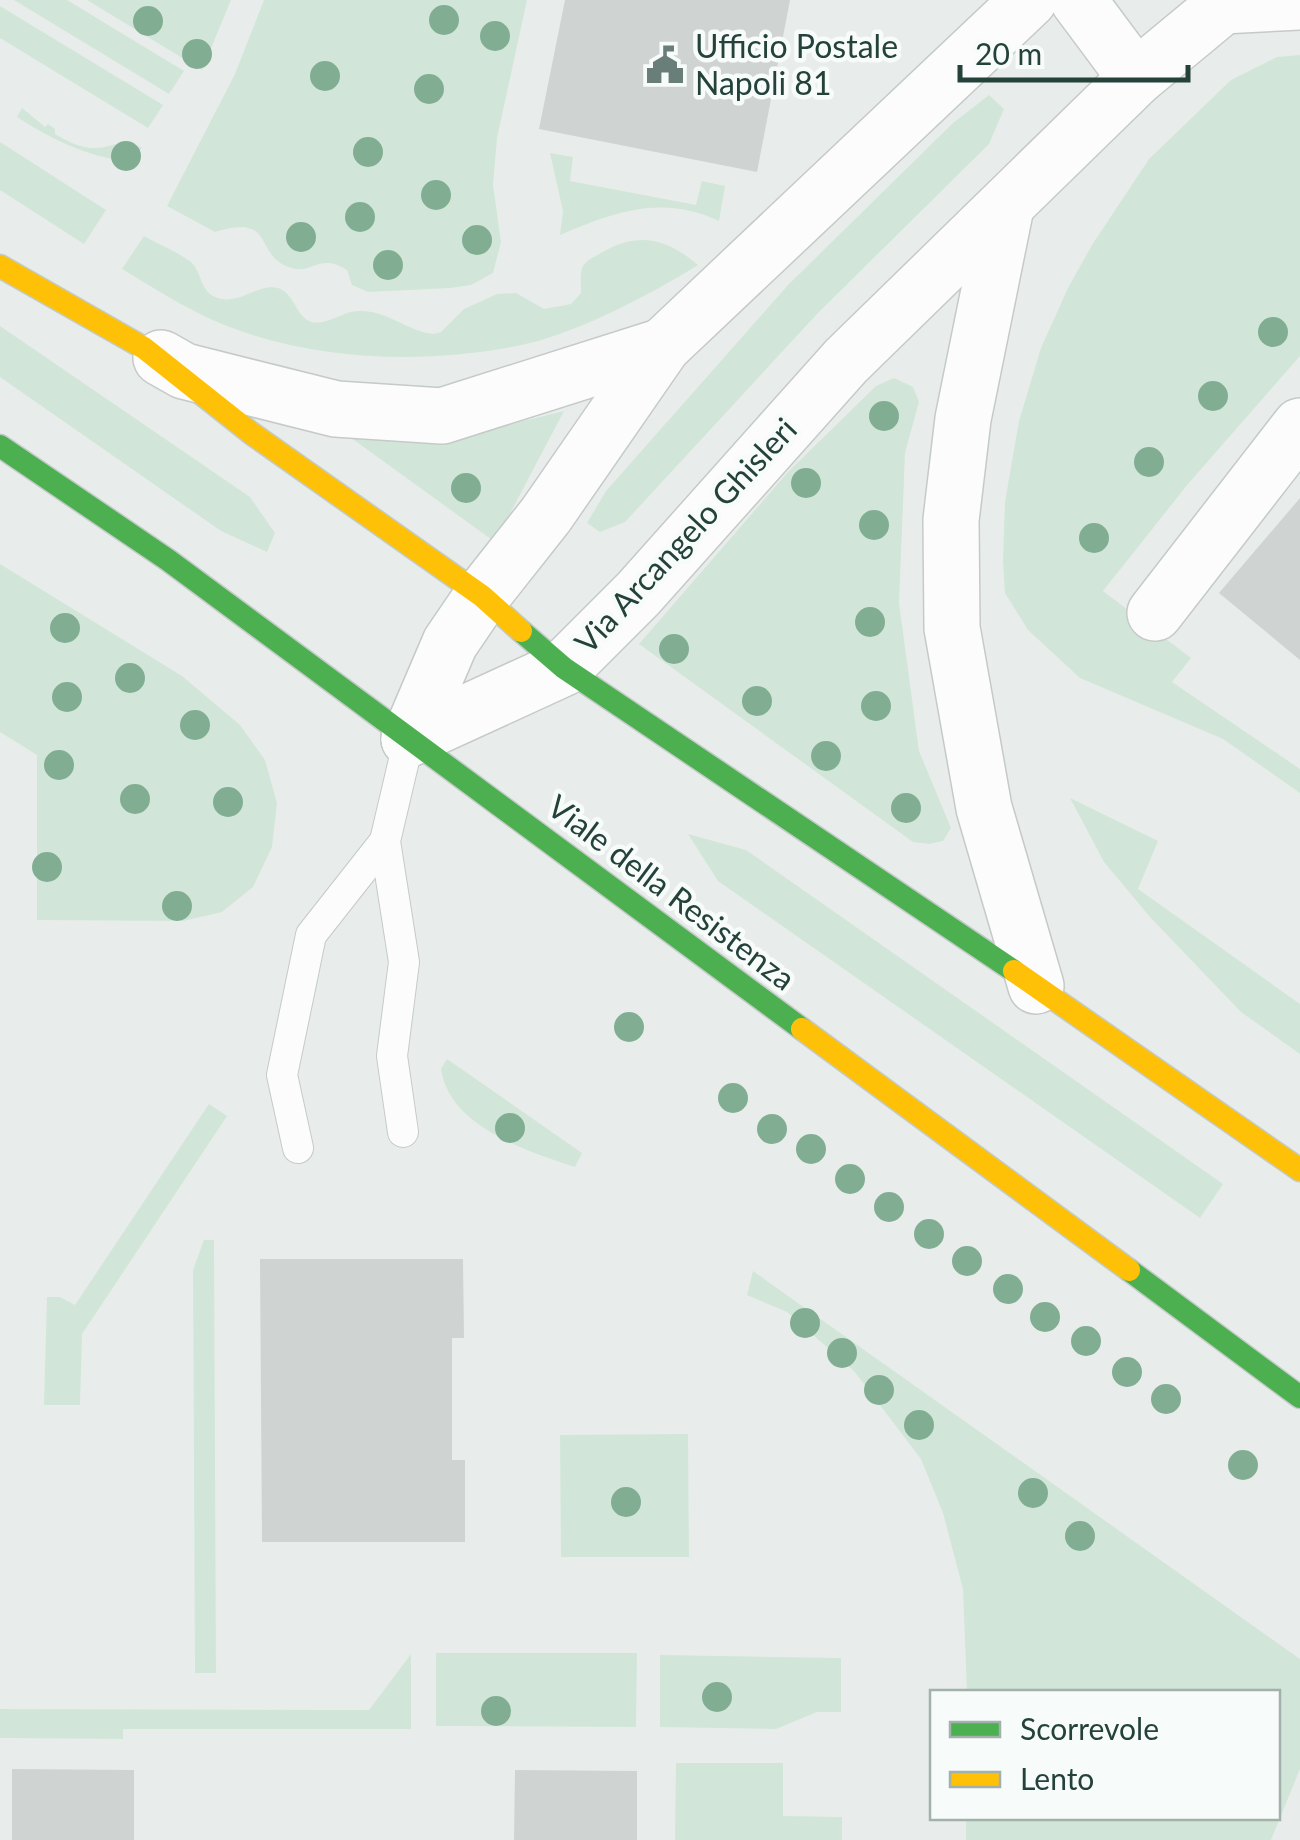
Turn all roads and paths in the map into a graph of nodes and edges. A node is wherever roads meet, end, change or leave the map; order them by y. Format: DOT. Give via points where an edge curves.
graph roads {
  1 [pos="1029,0"];
  2 [pos="1078,0"];
  3 [pos="1300,2"];
  4 [pos="1226,3"];
  5 [pos="1136,78"];
  6 [pos="1006,207"];
  7 [pos="0,266"];
  8 [pos="664,346"];
  9 [pos="144,348"];
  10 [pos="1300,426"];
  11 [pos="0,446"];
  12 [pos="482,596"];
  13 [pos="1156,613"];
  14 [pos="564,668"];
  15 [pos="409,739"];
  16 [pos="385,841"];
  17 [pos="1036,986"];
  18 [pos="404,1132"];
  19 [pos="298,1148"];
  20 [pos="1300,1170"];
  21 [pos="1300,1398"];
  1 -- 8 [label="street"];
  2 -- 5 [label="street"];
  3 -- 4 [label="street, Via Arcangelo Ghisleri"];
  4 -- 5 [label="street, Via Arcangelo Ghisleri"];
  5 -- 6 [label="street, Via Arcangelo Ghisleri"];
  6 -- 14 [label="street, Via Arcangelo Ghisleri" via="846,361"];
  6 -- 17 [label="street" via="961,436 951,520 952,628 984,808"];
  7 -- 9 [label="street"];
  8 -- 9 [label="street" via="442,416 336,409 184,371"];
  8 -- 12 [label="street"];
  9 -- 12 [label="street" via="250,433"];
  10 -- 13 [label="street"];
  11 -- 15 [label="street, Viale della Resistenza" via="168,560"];
  12 -- 14 [label="street"];
  12 -- 15 [label="street" via="450,643"];
  14 -- 15 [label="street, Via Arcangelo Ghisleri"];
  14 -- 17 [label="street"];
  15 -- 16 [label="lane"];
  15 -- 21 [label="street, Viale della Resistenza"];
  16 -- 18 [label="lane" via="404,962 392,1056"];
  16 -- 19 [label="lane" via="311,935 282,1075"];
  17 -- 20 [label="street"];
}
